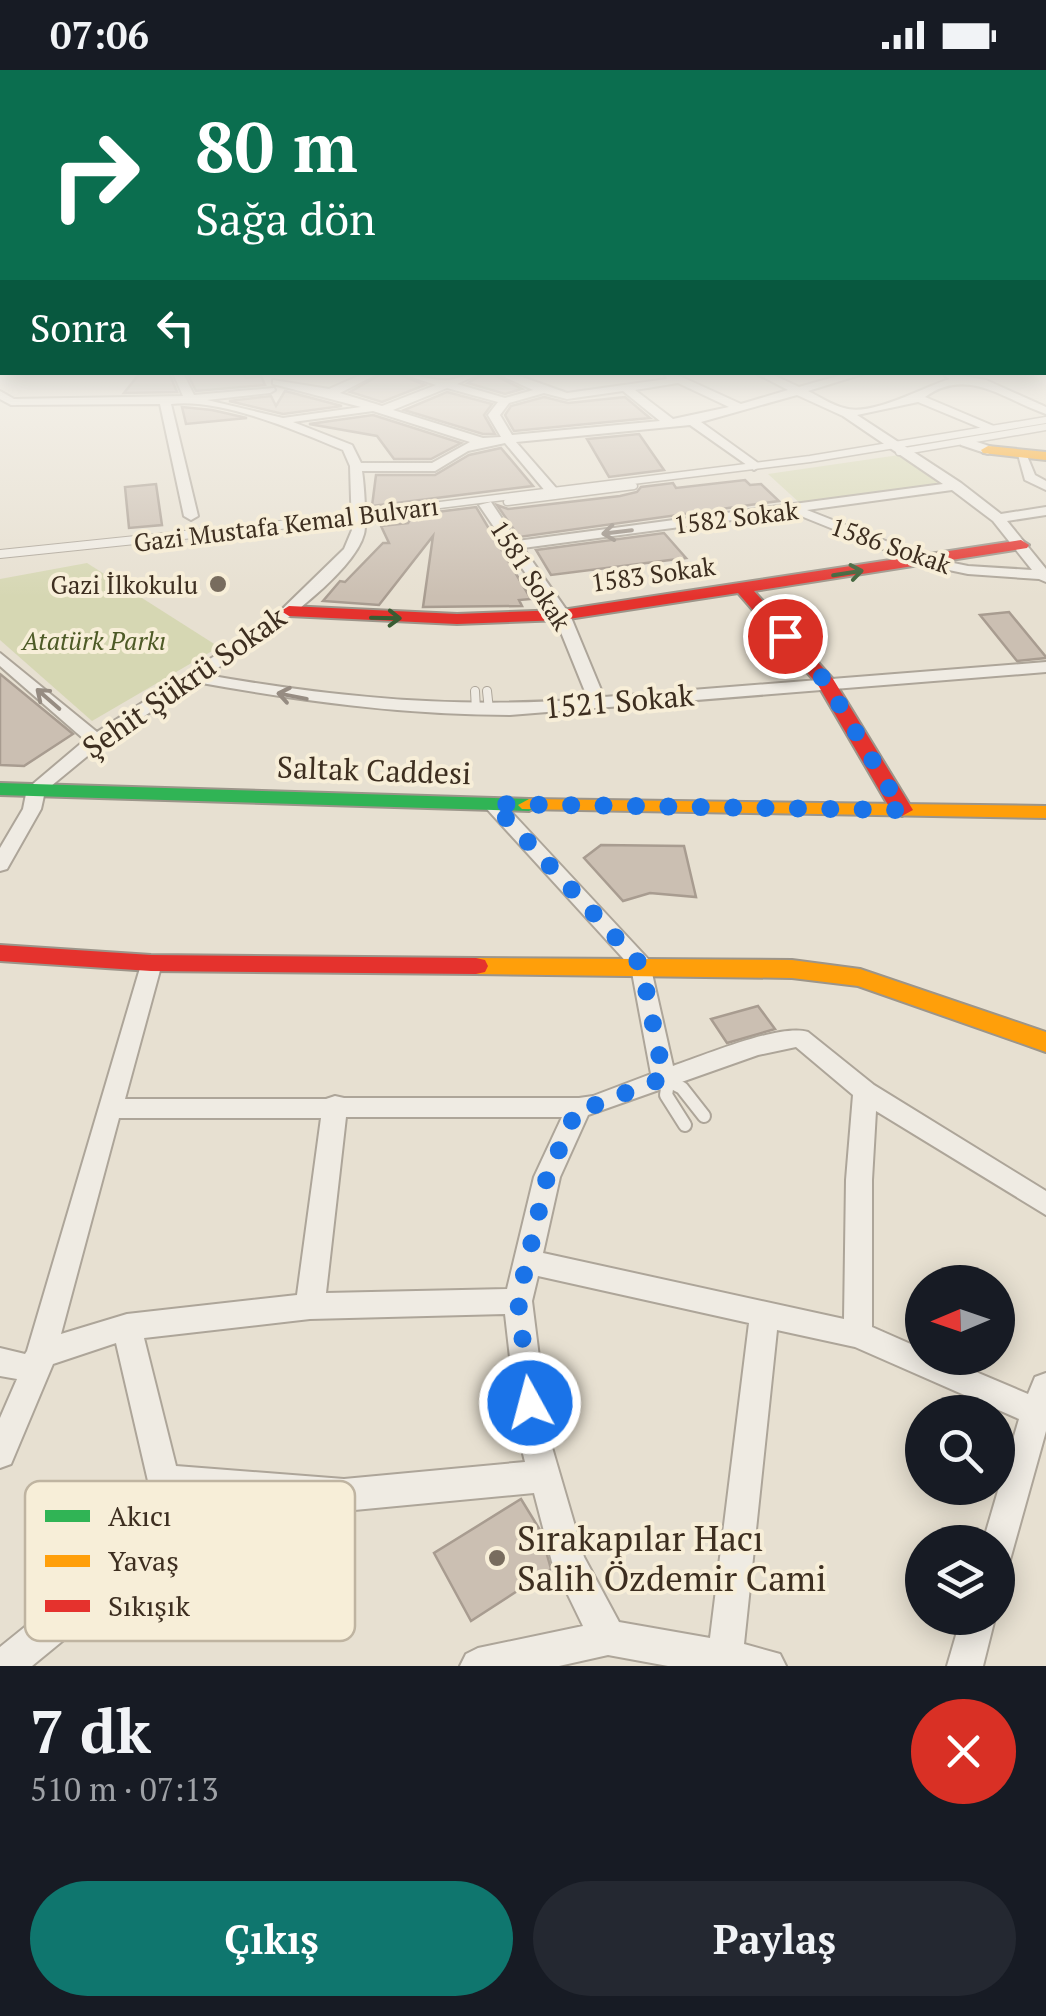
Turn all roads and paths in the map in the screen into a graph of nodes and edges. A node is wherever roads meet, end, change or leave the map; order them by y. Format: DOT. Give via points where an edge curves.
graph roads {
  1 [pos="176,447"];
  2 [pos="345,447"];
  3 [pos="466,447"];
  4 [pos="516,447"];
  5 [pos="728,447"];
  6 [pos="901,447"];
  7 [pos="936,447"];
  8 [pos="936,447"];
  9 [pos="1003,447"];
  10 [pos="908,452"];
  11 [pos="1022,454"];
  12 [pos="1046,456"];
  13 [pos="754,466"];
  14 [pos="357,467"];
  15 [pos="548,485"];
  16 [pos="956,486"];
  17 [pos="1046,486"];
  18 [pos="488,508"];
  19 [pos="796,510"];
  20 [pos="1046,511"];
  21 [pos="191,516"];
  22 [pos="998,518"];
  23 [pos="356,519"];
  24 [pos="515,545"];
  25 [pos="1021,546"];
  26 [pos="0,556"];
  27 [pos="925,561"];
  28 [pos="1045,576"];
  29 [pos="744,588"];
  30 [pos="289,611"];
  31 [pos="562,615"];
  32 [pos="0,658"];
  33 [pos="1046,668"];
  34 [pos="194,676"];
  35 [pos="826,682"];
  36 [pos="476,691"];
  37 [pos="488,691"];
  38 [pos="598,703"];
  39 [pos="483,710"];
  40 [pos="96,740"];
  41 [pos="0,789"];
  42 [pos="36,790"];
  43 [pos="493,804"];
  44 [pos="902,810"];
  45 [pos="1046,812"];
  46 [pos="0,865"];
  47 [pos="0,954"];
  48 [pos="151,962"];
  49 [pos="641,965"];
  50 [pos="1046,1042"];
  51 [pos="666,1081"];
  52 [pos="865,1092"];
  53 [pos="335,1105"];
  54 [pos="578,1107"];
  55 [pos="109,1109"];
  56 [pos="704,1116"];
  57 [pos="685,1124"];
  58 [pos="1046,1204"];
  59 [pos="529,1262"];
  60 [pos="518,1300"];
  61 [pos="310,1306"];
  62 [pos="764,1314"];
  63 [pos="127,1327"];
  64 [pos="858,1334"];
  65 [pos="0,1362"];
  66 [pos="38,1362"];
  67 [pos="1043,1405"];
  68 [pos="0,1453"];
  69 [pos="545,1476"];
  70 [pos="164,1481"];
  71 [pos="355,1494"];
  72 [pos="1005,1525"];
  73 [pos="973,1635"];
  74 [pos="608,1638"];
  75 [pos="35,1641"];
  76 [pos="724,1659"];
  77 [pos="4,1666"];
  78 [pos="478,1666"];
  79 [pos="768,1666"];
  80 [pos="965,1666"];
  1 -- 21 [label="street"];
  2 -- 14 [label="street"];
  3 -- 14 [label="street" via="435,467"];
  4 -- 15 [label="street"];
  5 -- 13 [label="street"];
  6 -- 10 [label="street"];
  7 -- 10 [label="lane, Gazi Mustafa Kemal Bulvarı"];
  8 -- 10 [label="lane, Gazi Mustafa Kemal Bulvarı"];
  9 -- 11 [label="street"];
  10 -- 13 [label="lane, Gazi Mustafa Kemal Bulvarı"];
  10 -- 16 [label="street"];
  10 -- 18 [label="lane, Gazi Mustafa Kemal Bulvarı"];
  11 -- 12 [label="street"];
  11 -- 17 [label="street" via="1029,477"];
  13 -- 15 [label="lane, Gazi Mustafa Kemal Bulvarı"];
  14 -- 23 [label="street"];
  15 -- 23 [label="lane, Gazi Mustafa Kemal Bulvarı"];
  16 -- 19 [label="street, 1582 Sokak"];
  16 -- 22 [label="street"];
  18 -- 23 [label="lane, Gazi Mustafa Kemal Bulvarı"];
  18 -- 24 [label="street, 1581 Sokak"];
  19 -- 24 [label="street, 1582 Sokak, one-way"];
  19 -- 27 [label="street, 1586 Sokak"];
  20 -- 22 [label="street"];
  22 -- 25 [label="street"];
  23 -- 26 [label="lane, Gazi Mustafa Kemal Bulvarı" via="138,548"];
  23 -- 30 [label="street, Şehit Şükrü Sokak" via="350,552"];
  24 -- 31 [label="street, 1581 Sokak"];
  25 -- 27 [label="street, 1583 Sokak"];
  25 -- 28 [label="street"];
  27 -- 28 [label="street, 1586 Sokak"];
  29 -- 27 [label="street, 1583 Sokak, one-way"];
  29 -- 31 [label="street, 1583 Sokak"];
  29 -- 35 [label="street"];
  30 -- 31 [label="street, 1583 Sokak, one-way" via="457,619"];
  30 -- 34 [label="street, Şehit Şükrü Sokak"];
  31 -- 38 [label="street, 1581 Sokak"];
  40 -- 32 [label="street, one-way"];
  33 -- 35 [label="street, 1521 Sokak"];
  39 -- 34 [label="street, 1521 Sokak, one-way" via="313,700"];
  34 -- 40 [label="street, Şehit Şükrü Sokak"];
  35 -- 38 [label="street, 1521 Sokak"];
  35 -- 44 [label="street"];
  36 -- 39 [label="lane"];
  37 -- 39 [label="lane"];
  38 -- 39 [label="street, 1521 Sokak"];
  40 -- 42 [label="street, Şehit Şükrü Sokak"];
  41 -- 42 [label="street, Saltak Caddesi"];
  42 -- 43 [label="street, Saltak Caddesi"];
  42 -- 46 [label="street"];
  43 -- 44 [label="street, Saltak Caddesi"];
  43 -- 49 [label="street"];
  44 -- 45 [label="street, Saltak Caddesi"];
  47 -- 48 [label="street"];
  48 -- 49 [label="street"];
  48 -- 55 [label="street"];
  49 -- 50 [label="street" via="860,978"];
  49 -- 51 [label="street"];
  51 -- 52 [label="street" via="755,1047 800,1038"];
  51 -- 54 [label="street"];
  51 -- 56 [label="lane" via="682,1088"];
  51 -- 57 [label="lane" via="666,1095"];
  52 -- 58 [label="street"];
  52 -- 64 [label="street"];
  53 -- 54 [label="street"];
  53 -- 55 [label="street"];
  53 -- 61 [label="street"];
  54 -- 59 [label="street" via="547,1177"];
  55 -- 66 [label="street"];
  59 -- 60 [label="street"];
  59 -- 62 [label="street"];
  60 -- 61 [label="street"];
  60 -- 69 [label="street"];
  61 -- 63 [label="street"];
  62 -- 64 [label="street"];
  62 -- 76 [label="street"];
  63 -- 66 [label="street"];
  63 -- 70 [label="street"];
  64 -- 67 [label="street"];
  65 -- 66 [label="street"];
  66 -- 68 [label="street"];
  67 -- 72 [label="street"];
  69 -- 71 [label="street"];
  69 -- 74 [label="street" via="569,1562"];
  73 -- 80 [label="street"];
  74 -- 76 [label="street"];
  74 -- 78 [label="street"];
  75 -- 77 [label="street"];
  76 -- 79 [label="street"];
}
